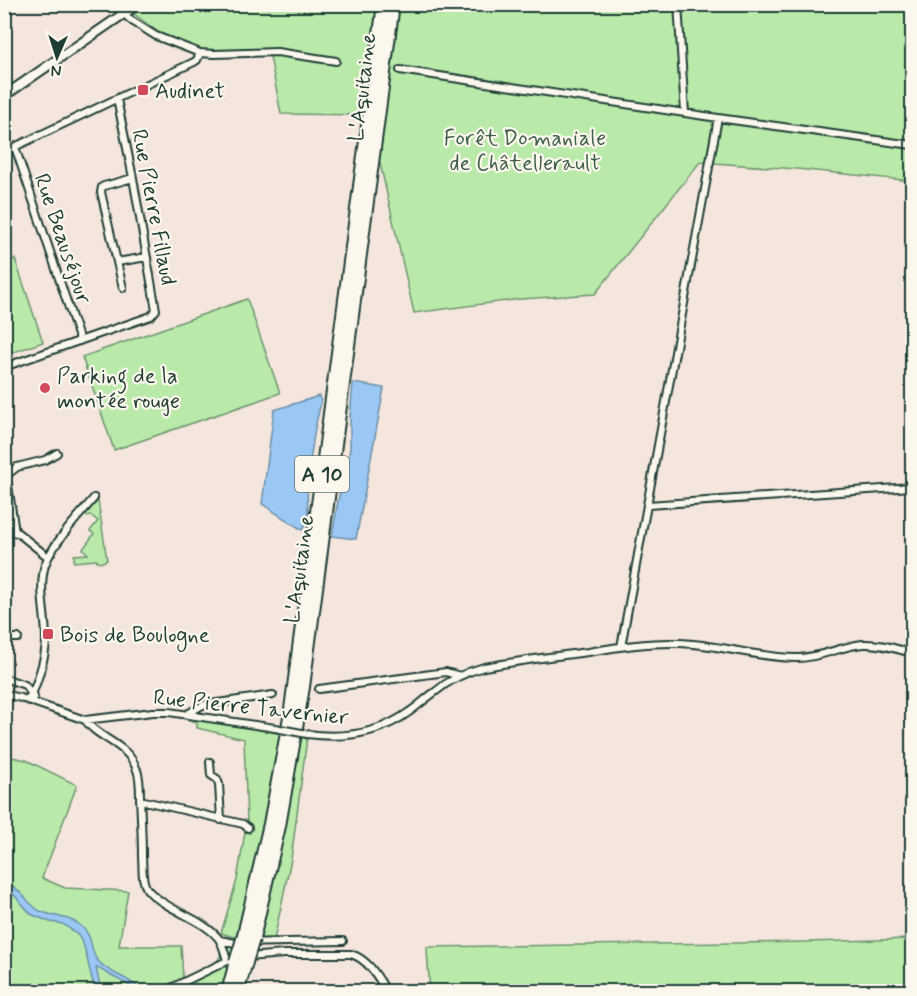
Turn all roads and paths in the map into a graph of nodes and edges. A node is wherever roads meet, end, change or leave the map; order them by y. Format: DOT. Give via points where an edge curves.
graph roads {
  1 [pos="113,4"];
  2 [pos="138,4"];
  3 [pos="384,4"];
  4 [pos="393,4"];
  5 [pos="678,4"];
  6 [pos="124,14"];
  7 [pos="200,53"];
  8 [pos="336,61"];
  9 [pos="400,70"];
  10 [pos="4,96"];
  11 [pos="117,99"];
  12 [pos="685,113"];
  13 [pos="717,118"];
  14 [pos="912,145"];
  15 [pos="15,147"];
  16 [pos="4,152"];
  17 [pos="133,178"];
  18 [pos="147,257"];
  19 [pos="117,262"];
  20 [pos="123,288"];
  21 [pos="80,341"];
  22 [pos="4,367"];
  23 [pos="57,453"];
  24 [pos="4,477"];
  25 [pos="912,487"];
  26 [pos="94,498"];
  27 [pos="648,505"];
  28 [pos="15,532"];
  29 [pos="4,534"];
  30 [pos="48,557"];
  31 [pos="4,638"];
  32 [pos="18,638"];
  33 [pos="621,647"];
  34 [pos="912,653"];
  35 [pos="460,676"];
  36 [pos="4,678"];
  37 [pos="319,689"];
  38 [pos="4,694"];
  39 [pos="273,695"];
  40 [pos="30,697"];
  41 [pos="186,714"];
  42 [pos="85,720"];
  43 [pos="210,762"];
  44 [pos="140,800"];
  45 [pos="221,819"];
  46 [pos="248,828"];
  47 [pos="248,939"];
  48 [pos="220,940"];
  49 [pos="343,941"];
  50 [pos="236,961"];
  51 [pos="163,992"];
  52 [pos="228,992"];
  53 [pos="237,992"];
  54 [pos="387,992"];
  1 -- 6 [label="street"];
  2 -- 6 [label="street"];
  3 -- 47 [label="highway, L'Aquitaine / A 10" via="290,717"];
  4 -- 47 [label="highway, L'Aquitaine / A 10" via="304,679 285,798"];
  5 -- 12 [label="street"];
  6 -- 7 [label="street" via="156,36"];
  6 -- 10 [label="street"];
  7 -- 8 [label="street" via="278,52"];
  7 -- 11 [label="street" via="194,62"];
  9 -- 12 [label="street"];
  11 -- 15 [label="street"];
  11 -- 17 [label="street, Rue Pierre Fillaud"];
  12 -- 13 [label="street"];
  13 -- 14 [label="street"];
  13 -- 27 [label="street"];
  15 -- 16 [label="street"];
  15 -- 21 [label="street, Rue Beauséjour"];
  17 -- 18 [label="street, Rue Pierre Fillaud"];
  17 -- 19 [label="street" via="101,189"];
  18 -- 19 [label="street"];
  18 -- 21 [label="street, Rue Pierre Fillaud" via="155,313"];
  19 -- 20 [label="street"];
  21 -- 22 [label="street"];
  23 -- 24 [label="street" via="17,467"];
  24 -- 28 [label="street"];
  25 -- 27 [label="street"];
  26 -- 30 [label="street"];
  27 -- 33 [label="street"];
  28 -- 29 [label="street"];
  28 -- 30 [label="street"];
  30 -- 40 [label="street" via="42,590 46,646"];
  31 -- 32 [label="street"];
  33 -- 34 [label="street, Rue Pierre Tavernier" via="689,644 800,658 872,644"];
  33 -- 35 [label="street, Rue Pierre Tavernier" via="499,664"];
  35 -- 37 [label="street" via="446,672"];
  35 -- 41 [label="street, Rue Pierre Tavernier, bridge" via="387,726 350,736 308,734"];
  36 -- 40 [label="street, Rue Pierre Tavernier" via="22,683"];
  38 -- 40 [label="street, Rue Pierre Tavernier"];
  39 -- 41 [label="street" via="203,705"];
  40 -- 42 [label="street, Rue Pierre Tavernier"];
  41 -- 42 [label="street, Rue Pierre Tavernier" via="153,712"];
  42 -- 44 [label="street" via="129,756 137,770"];
  43 -- 45 [label="street" via="211,775 219,784"];
  44 -- 45 [label="street"];
  44 -- 48 [label="street" via="146,887"];
  45 -- 46 [label="street"];
  47 -- 50 [label="highway, L'Aquitaine / A 10, bridge"];
  48 -- 49 [label="street"];
  48 -- 50 [label="street"];
  50 -- 51 [label="street"];
  50 -- 52 [label="highway, L'Aquitaine / A 10"];
  50 -- 53 [label="highway, L'Aquitaine / A 10"];
  50 -- 54 [label="street" via="239,957 284,954 351,954 370,966"];
}
